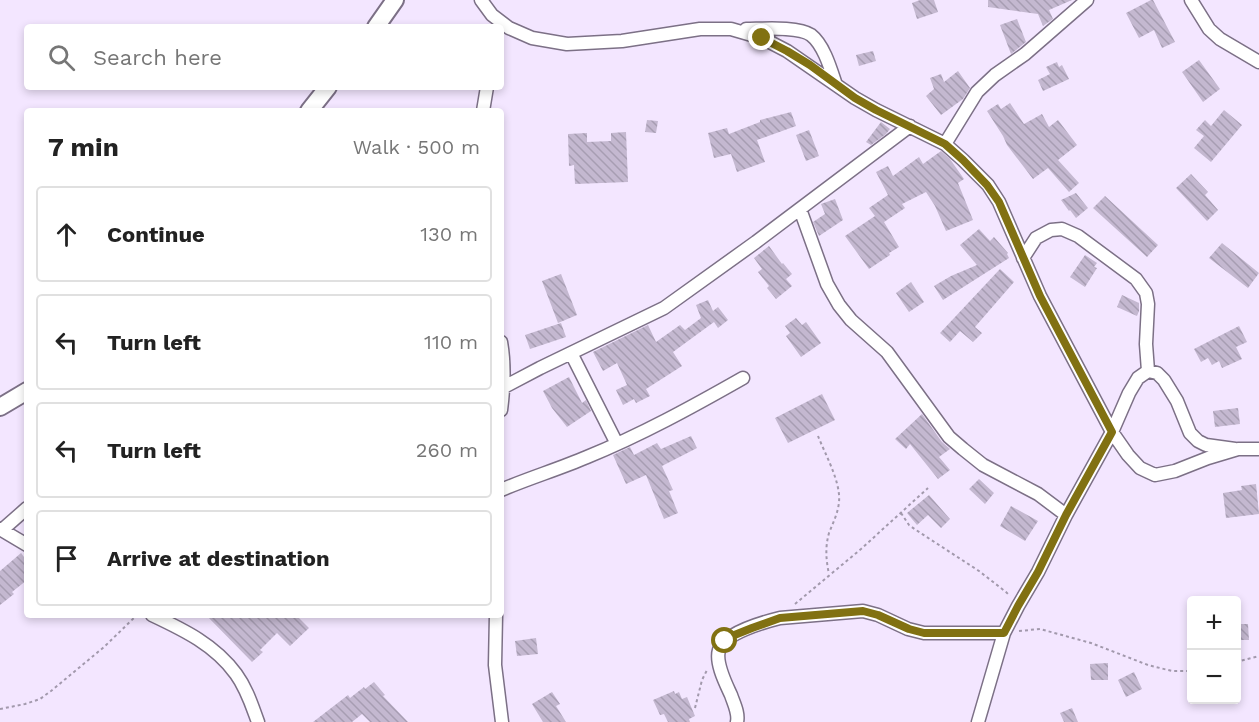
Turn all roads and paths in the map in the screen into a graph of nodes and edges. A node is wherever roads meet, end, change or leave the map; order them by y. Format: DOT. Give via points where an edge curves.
graph roads {
  1 [pos="395,0"];
  2 [pos="481,0"];
  3 [pos="1087,0"];
  4 [pos="1191,0"];
  5 [pos="492,21"];
  6 [pos="378,24"];
  7 [pos="504,26"];
  8 [pos="732,29"];
  9 [pos="1259,62"];
  10 [pos="836,85"];
  11 [pos="326,90"];
  12 [pos="486,90"];
  13 [pos="311,108"];
  14 [pos="484,108"];
  15 [pos="910,126"];
  16 [pos="945,144"];
  17 [pos="800,209"];
  18 [pos="1023,258"];
  19 [pos="571,353"];
  20 [pos="1148,371"];
  21 [pos="743,378"];
  22 [pos="504,387"];
  23 [pos="24,393"];
  24 [pos="0,407"];
  25 [pos="1112,432"];
  26 [pos="818,436"];
  27 [pos="617,444"];
  28 [pos="1238,449"];
  29 [pos="1259,449"];
  30 [pos="928,488"];
  31 [pos="504,489"];
  32 [pos="24,510"];
  33 [pos="901,512"];
  34 [pos="1066,515"];
  35 [pos="1,529"];
  36 [pos="24,543"];
  37 [pos="829,575"];
  38 [pos="1018,606"];
  39 [pos="134,618"];
  40 [pos="158,618"];
  41 [pos="496,618"];
  42 [pos="780,618"];
  43 [pos="1004,633"];
  44 [pos="719,649"];
  45 [pos="1259,656"];
  46 [pos="1241,661"];
  47 [pos="1187,671"];
  48 [pos="694,708"];
  49 [pos="0,709"];
  50 [pos="258,722"];
  51 [pos="502,722"];
  52 [pos="737,722"];
  53 [pos="978,722"];
  1 -- 6 [label="main road"];
  2 -- 5 [label="street"];
  3 -- 16 [label="street" via="977,92"];
  4 -- 9 [label="street" via="1209,29"];
  7 -- 8 [label="street" via="532,38 567,44"];
  8 -- 10 [label="street" via="787,51"];
  8 -- 10 [label="street" via="810,34 829,63"];
  10 -- 15 [label="street"];
  11 -- 13 [label="main road"];
  12 -- 14 [label="street"];
  15 -- 16 [label="street"];
  15 -- 17 [label="street"];
  16 -- 18 [label="street" via="999,202"];
  17 -- 19 [label="street" via="664,308"];
  17 -- 34 [label="street" via="827,284 839,305 887,352 949,437 983,465 1038,494"];
  18 -- 20 [label="street" via="1036,238 1062,229 1136,279 1148,304"];
  18 -- 25 [label="street"];
  19 -- 22 [label="street"];
  19 -- 27 [label="street"];
  20 -- 25 [label="street" via="1129,393"];
  20 -- 28 [label="street" via="1164,380 1190,433 1198,441"];
  21 -- 27 [label="street"];
  23 -- 24 [label="main road"];
  25 -- 28 [label="street" via="1140,468 1155,474"];
  25 -- 34 [label="street"];
  26 -- 37 [label="path" via="839,492 827,544"];
  27 -- 31 [label="street"];
  28 -- 29 [label="street"];
  30 -- 33 [label="path"];
  32 -- 35 [label="street"];
  33 -- 37 [label="path"];
  33 -- 38 [label="path" via="909,525 993,582"];
  34 -- 38 [label="street"];
  35 -- 36 [label="street"];
  37 -- 42 [label="path"];
  38 -- 43 [label="street"];
  39 -- 49 [label="path" via="51,691 39,699"];
  40 -- 50 [label="street" via="202,641 222,657 248,694"];
  41 -- 51 [label="street" via="495,665"];
  42 -- 43 [label="street" via="863,611 924,633"];
  42 -- 44 [label="street" via="732,636"];
  43 -- 47 [label="path" via="1040,629 1148,665"];
  43 -- 53 [label="street"];
  44 -- 48 [label="path" via="702,680"];
  44 -- 52 [label="street" via="720,670"];
  45 -- 46 [label="path"];
}
